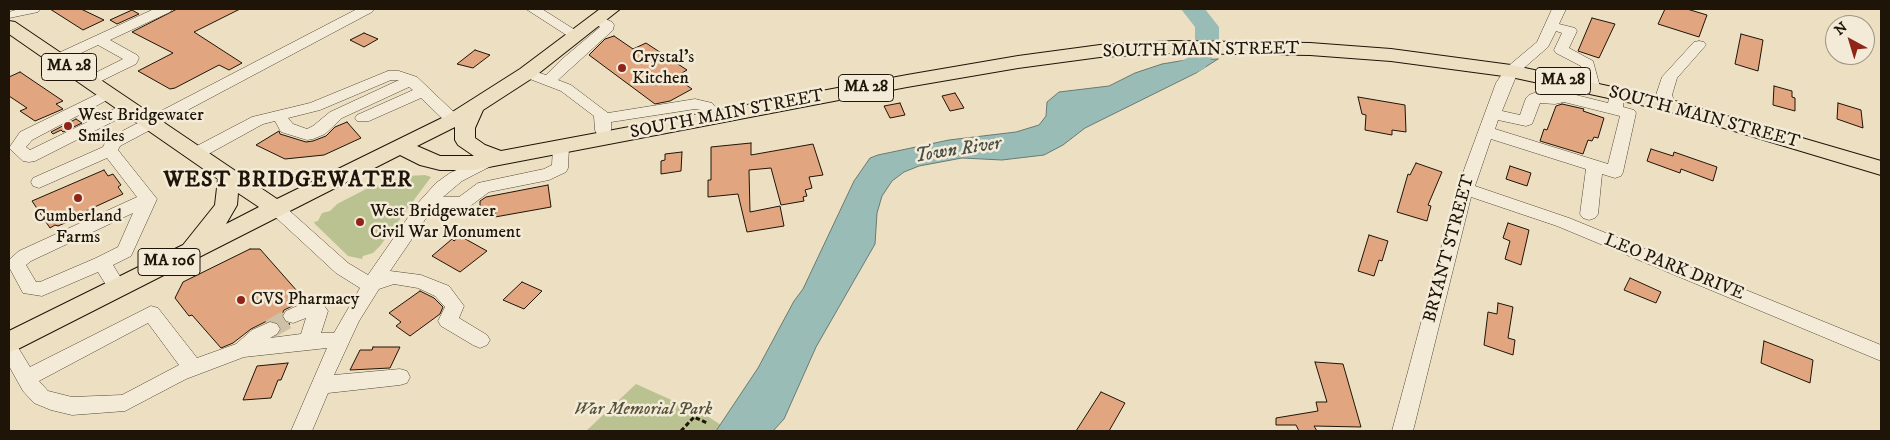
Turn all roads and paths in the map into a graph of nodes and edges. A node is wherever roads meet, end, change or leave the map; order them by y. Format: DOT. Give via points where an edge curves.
graph roads {
  1 [pos="33,9"];
  2 [pos="166,9"];
  3 [pos="367,9"];
  4 [pos="533,9"];
  5 [pos="1559,9"];
  6 [pos="604,14"];
  7 [pos="12,16"];
  8 [pos="1552,26"];
  9 [pos="576,36"];
  10 [pos="99,40"];
  11 [pos="1541,45"];
  12 [pos="1699,45"];
  13 [pos="1561,50"];
  14 [pos="57,59"];
  15 [pos="1511,70"];
  16 [pos="527,74"];
  17 [pos="549,81"];
  18 [pos="90,82"];
  19 [pos="418,86"];
  20 [pos="1592,87"];
  21 [pos="108,94"];
  22 [pos="1615,102"];
  23 [pos="1668,106"];
  24 [pos="128,108"];
  25 [pos="474,108"];
  26 [pos="278,114"];
  27 [pos="1492,114"];
  28 [pos="716,117"];
  29 [pos="363,118"];
  30 [pos="603,119"];
  31 [pos="454,120"];
  32 [pos="149,122"];
  33 [pos="1486,132"];
  34 [pos="600,139"];
  35 [pos="561,147"];
  36 [pos="401,148"];
  37 [pos="110,150"];
  38 [pos="197,153"];
  39 [pos="495,159"];
  40 [pos="1595,166"];
  41 [pos="1881,168"];
  42 [pos="230,176"];
  43 [pos="38,182"];
  44 [pos="1465,189"];
  45 [pos="432,198"];
  46 [pos="148,199"];
  47 [pos="277,209"];
  48 [pos="1589,214"];
  49 [pos="186,254"];
  50 [pos="102,263"];
  51 [pos="370,286"];
  52 [pos="118,288"];
  53 [pos="293,316"];
  54 [pos="270,329"];
  55 [pos="340,340"];
  56 [pos="480,340"];
  57 [pos="309,341"];
  58 [pos="9,342"];
  59 [pos="9,349"];
  60 [pos="243,349"];
  61 [pos="1881,353"];
  62 [pos="193,368"];
  63 [pos="26,378"];
  64 [pos="400,378"];
  65 [pos="321,385"];
  66 [pos="707,424"];
  67 [pos="302,431"];
  68 [pos="681,431"];
  69 [pos="1402,431"];
  1 -- 7 [label="street"];
  2 -- 10 [label="street"];
  3 -- 32 [label="street"];
  4 -- 9 [label="street"];
  5 -- 8 [label="street"];
  6 -- 9 [label="main road"];
  6 -- 17 [label="street" via="606,30 566,62"];
  7 -- 14 [label="main road, MA 28"];
  8 -- 11 [label="street"];
  8 -- 13 [label="street" via="1570,31"];
  9 -- 16 [label="main road"];
  10 -- 14 [label="street"];
  10 -- 18 [label="street" via="132,58"];
  11 -- 13 [label="street"];
  11 -- 15 [label="street"];
  12 -- 23 [label="street" via="1670,77 1664,95"];
  13 -- 20 [label="street" via="1588,64"];
  14 -- 18 [label="main road, MA 28"];
  15 -- 20 [label="main road, SOUTH MAIN STREET / MA 28"];
  15 -- 27 [label="street, BRYANT STREET"];
  15 -- 28 [label="main road, SOUTH MAIN STREET / MA 28" via="1392,55 1310,49 1173,47 1018,62"];
  16 -- 17 [label="street"];
  16 -- 25 [label="main road"];
  17 -- 30 [label="street" via="566,88 600,113"];
  18 -- 21 [label="main road, MA 28"];
  19 -- 26 [label="street" via="398,75 388,76 316,106"];
  19 -- 26 [label="street" via="336,115 319,130 307,135 287,128"];
  19 -- 29 [label="street"];
  19 -- 31 [label="street"];
  20 -- 22 [label="main road, SOUTH MAIN STREET / MA 28"];
  21 -- 24 [label="main road, MA 28"];
  21 -- 24 [label="street" via="26,136 17,148 29,156"];
  22 -- 23 [label="main road, SOUTH MAIN STREET / MA 28"];
  22 -- 27 [label="street" via="1534,98 1526,121"];
  22 -- 40 [label="street" via="1628,113 1615,172"];
  23 -- 41 [label="main road, SOUTH MAIN STREET / MA 28"];
  24 -- 32 [label="main road, MA 28"];
  25 -- 31 [label="main road"];
  25 -- 39 [label="main road" via="465,128 465,140"];
  26 -- 38 [label="street" via="258,120"];
  27 -- 33 [label="street, BRYANT STREET"];
  28 -- 30 [label="street" via="707,106 695,104"];
  28 -- 34 [label="main road, SOUTH MAIN STREET / MA 28"];
  30 -- 34 [label="street"];
  31 -- 36 [label="main road"];
  32 -- 37 [label="street" via="112,143"];
  32 -- 38 [label="main road, MA 28"];
  33 -- 40 [label="street"];
  33 -- 44 [label="street, BRYANT STREET"];
  34 -- 35 [label="main road, SOUTH MAIN STREET / MA 28"];
  35 -- 39 [label="main road, SOUTH MAIN STREET / MA 28"];
  35 -- 45 [label="street" via="560,168 549,174 484,187 463,203"];
  36 -- 39 [label="main road, SOUTH MAIN STREET / MA 28" via="440,163"];
  36 -- 47 [label="main road"];
  37 -- 43 [label="street"];
  37 -- 46 [label="street"];
  38 -- 42 [label="main road, MA 28"];
  39 -- 45 [label="street" via="451,180"];
  40 -- 48 [label="street"];
  42 -- 47 [label="main road, MA 28"];
  42 -- 49 [label="main road" via="226,205"];
  44 -- 61 [label="street, LEO PARK DRIVE" via="1563,222"];
  44 -- 69 [label="street, BRYANT STREET"];
  45 -- 51 [label="street"];
  46 -- 50 [label="street" via="125,251"];
  46 -- 50 [label="street" via="25,256 16,264 30,288 42,289"];
  47 -- 49 [label="main road, MA 106"];
  47 -- 51 [label="street" via="342,268"];
  49 -- 52 [label="main road, MA 106"];
  50 -- 52 [label="street"];
  51 -- 55 [label="street"];
  51 -- 56 [label="street" via="393,277 421,282 442,291 455,306 448,321"];
  52 -- 58 [label="main road, MA 106"];
  53 -- 57 [label="street" via="308,308 318,311"];
  54 -- 60 [label="street"];
  55 -- 57 [label="street"];
  55 -- 65 [label="street"];
  57 -- 60 [label="street"];
  59 -- 63 [label="street"];
  60 -- 62 [label="street"];
  62 -- 63 [label="street" via="125,403 72,406 51,402 41,397"];
  62 -- 63 [label="street" via="151,312"];
  64 -- 65 [label="street"];
  65 -- 67 [label="street"];
  66 -- 68 [label="path" via="694,418"];
}
